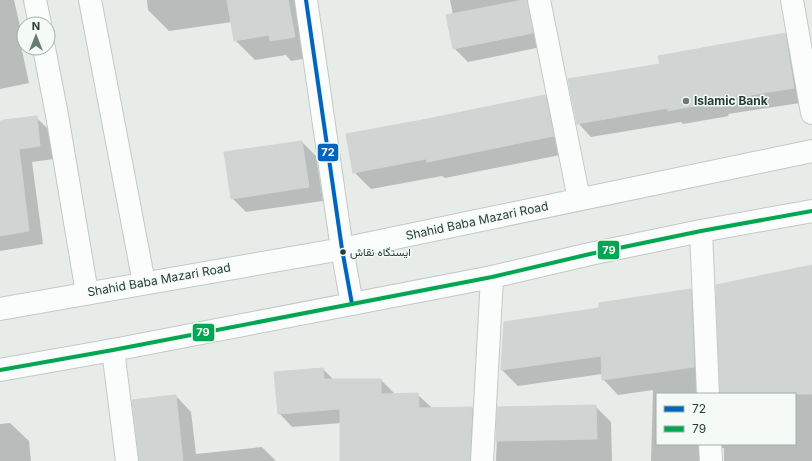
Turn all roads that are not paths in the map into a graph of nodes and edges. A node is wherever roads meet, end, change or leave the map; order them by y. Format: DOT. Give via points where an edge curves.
graph roads {
  1 [pos="35,0"];
  2 [pos="90,0"];
  3 [pos="306,0"];
  4 [pos="539,0"];
  5 [pos="792,0"];
  6 [pos="38,16"];
  7 [pos="46,56"];
  8 [pos="812,113"];
  9 [pos="812,151"];
  10 [pos="579,199"];
  11 [pos="812,211"];
  12 [pos="701,231"];
  13 [pos="342,249"];
  14 [pos="492,277"];
  15 [pos="144,283"];
  16 [pos="87,293"];
  17 [pos="352,304"];
  18 [pos="0,309"];
  19 [pos="113,350"];
  20 [pos="0,370"];
  21 [pos="708,393"];
  22 [pos="710,445"];
  23 [pos="127,461"];
  24 [pos="482,461"];
  25 [pos="711,461"];
  1 -- 6 [label="main road"];
  2 -- 15 [label="main road"];
  3 -- 13 [label="main road"];
  4 -- 10 [label="main road"];
  5 -- 8 [label="main road"];
  7 -- 16 [label="main road"];
  9 -- 10 [label="main road, Shahid Baba Mazari Road"];
  10 -- 13 [label="main road, Shahid Baba Mazari Road"];
  11 -- 12 [label="main road"];
  12 -- 14 [label="main road"];
  12 -- 21 [label="main road"];
  13 -- 15 [label="main road, Shahid Baba Mazari Road"];
  13 -- 17 [label="main road"];
  14 -- 17 [label="main road"];
  14 -- 24 [label="main road"];
  15 -- 16 [label="main road, Shahid Baba Mazari Road"];
  16 -- 18 [label="main road, Shahid Baba Mazari Road"];
  17 -- 19 [label="main road"];
  19 -- 20 [label="main road"];
  19 -- 23 [label="main road"];
  22 -- 25 [label="main road"];
}
